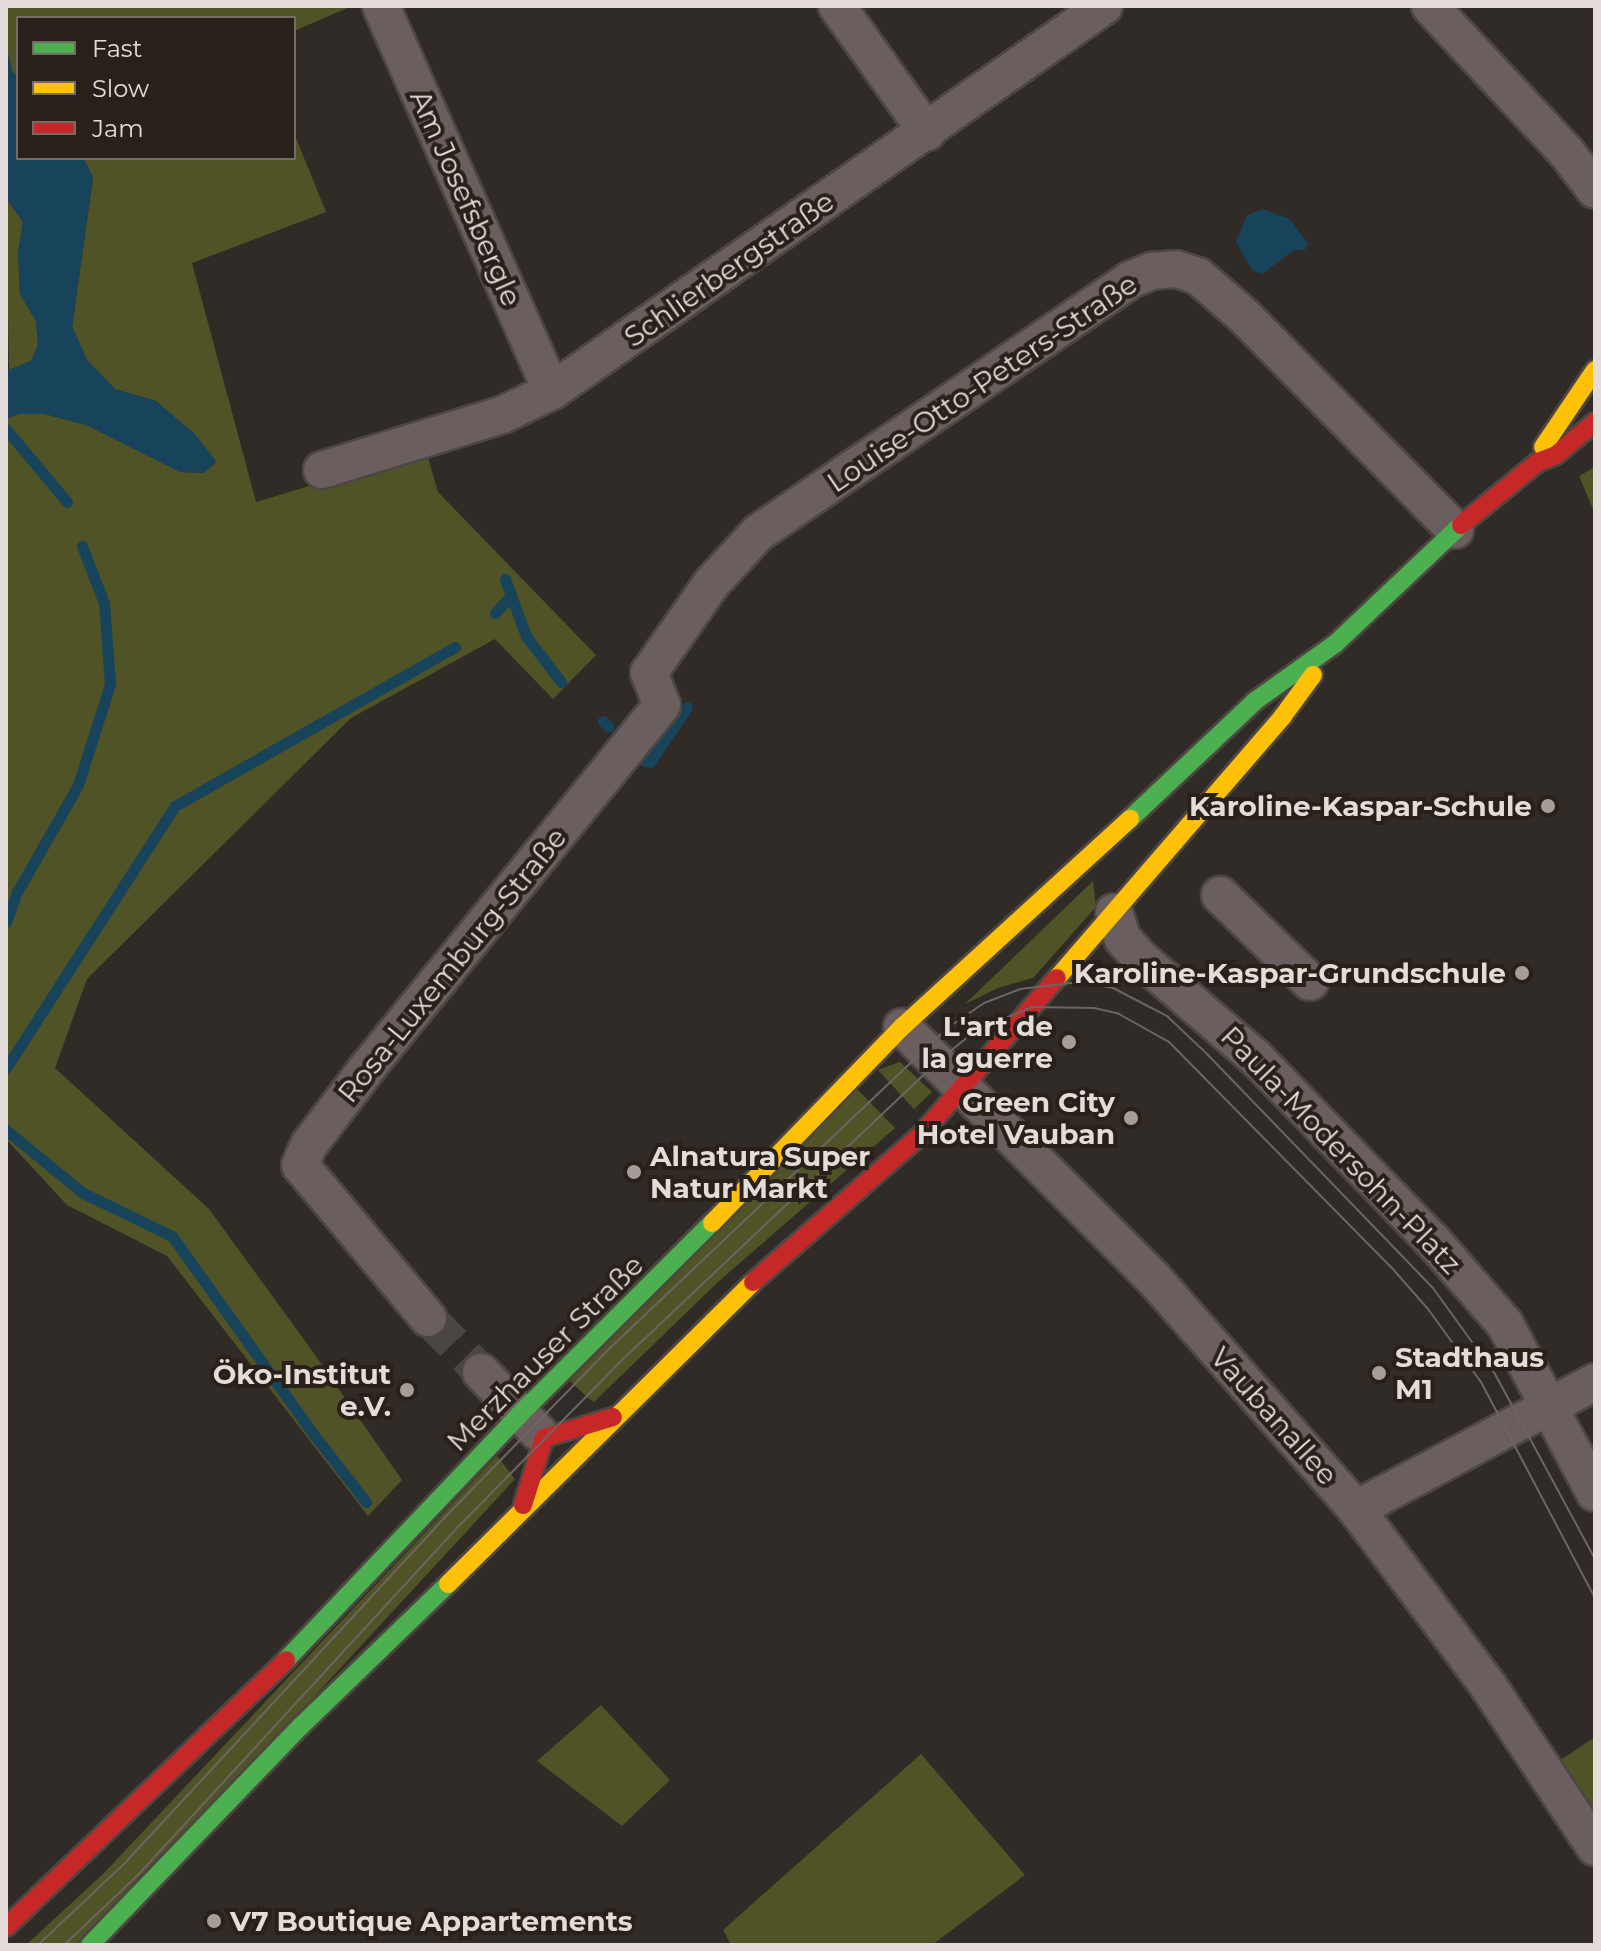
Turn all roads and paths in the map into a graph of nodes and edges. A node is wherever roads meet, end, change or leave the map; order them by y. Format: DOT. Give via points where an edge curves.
graph roads {
  1 [pos="381,6"];
  2 [pos="837,6"];
  3 [pos="1104,6"];
  4 [pos="1430,6"];
  5 [pos="927,132"];
  6 [pos="1581,163"];
  7 [pos="1595,190"];
  8 [pos="1595,370"];
  9 [pos="552,391"];
  10 [pos="1595,422"];
  11 [pos="1546,453"];
  12 [pos="322,470"];
  13 [pos="1455,530"];
  14 [pos="1335,644"];
  15 [pos="611,769"];
  16 [pos="1125,823"];
  17 [pos="1114,858"];
  18 [pos="1220,895"];
  19 [pos="1113,898"];
  20 [pos="1310,982"];
  21 [pos="902,1027"];
  22 [pos="963,1088"];
  23 [pos="428,1318"];
  24 [pos="481,1372"];
  25 [pos="1595,1382"];
  26 [pos="1548,1406"];
  27 [pos="617,1415"];
  28 [pos="532,1426"];
  29 [pos="1595,1493"];
  30 [pos="1356,1509"];
  31 [pos="520,1515"];
  32 [pos="1595,1847"];
  33 [pos="6,1927"];
  34 [pos="90,1945"];
  1 -- 9 [label="street, Am Josefsbergle"];
  2 -- 5 [label="street"];
  3 -- 5 [label="street, Schlierbergstraße"];
  4 -- 6 [label="street"];
  5 -- 9 [label="street, Schlierbergstraße"];
  6 -- 7 [label="street"];
  8 -- 11 [label="main road"];
  9 -- 12 [label="street, Schlierbergstraße" via="502,415"];
  10 -- 11 [label="main road"];
  11 -- 13 [label="main road, Merzhauser Straße"];
  13 -- 14 [label="main road, Merzhauser Straße"];
  13 -- 15 [label="street, Louise-Otto-Peters-Straße" via="1308,379 1198,276 1176,269 1152,271 1132,279 750,540 711,584 649,673 662,705"];
  14 -- 16 [label="main road, Merzhauser Straße" via="1255,701"];
  14 -- 19 [label="main road, Merzhauser Straße" via="1283,716"];
  15 -- 23 [label="street, Rosa-Luxemburg-Straße" via="368,1067 309,1145 300,1165"];
  16 -- 17 [label="main road, Merzhauser Straße"];
  16 -- 21 [label="main road, Merzhauser Straße"];
  18 -- 20 [label="street"];
  19 -- 22 [label="main road, Merzhauser Straße"];
  19 -- 26 [label="street, Paula-Modersohn-Platz" via="1123,939 1141,959 1256,1058 1465,1276 1505,1324"];
  21 -- 22 [label="street, Vaubanallee"];
  21 -- 28 [label="main road, Merzhauser Straße" via="790,1139"];
  22 -- 27 [label="main road, Merzhauser Straße" via="920,1136 755,1280"];
  22 -- 30 [label="street, Vaubanallee" via="1154,1279"];
  24 -- 28 [label="street"];
  25 -- 26 [label="street"];
  26 -- 29 [label="street, Paula-Modersohn-Platz"];
  26 -- 30 [label="street"];
  27 -- 28 [label="main road"];
  27 -- 31 [label="main road, Merzhauser Straße"];
  28 -- 31 [label="main road"];
  28 -- 33 [label="main road, Merzhauser Straße"];
  30 -- 32 [label="street, Vaubanallee" via="1489,1687"];
  31 -- 34 [label="main road, Merzhauser Straße" via="301,1726"];
}
